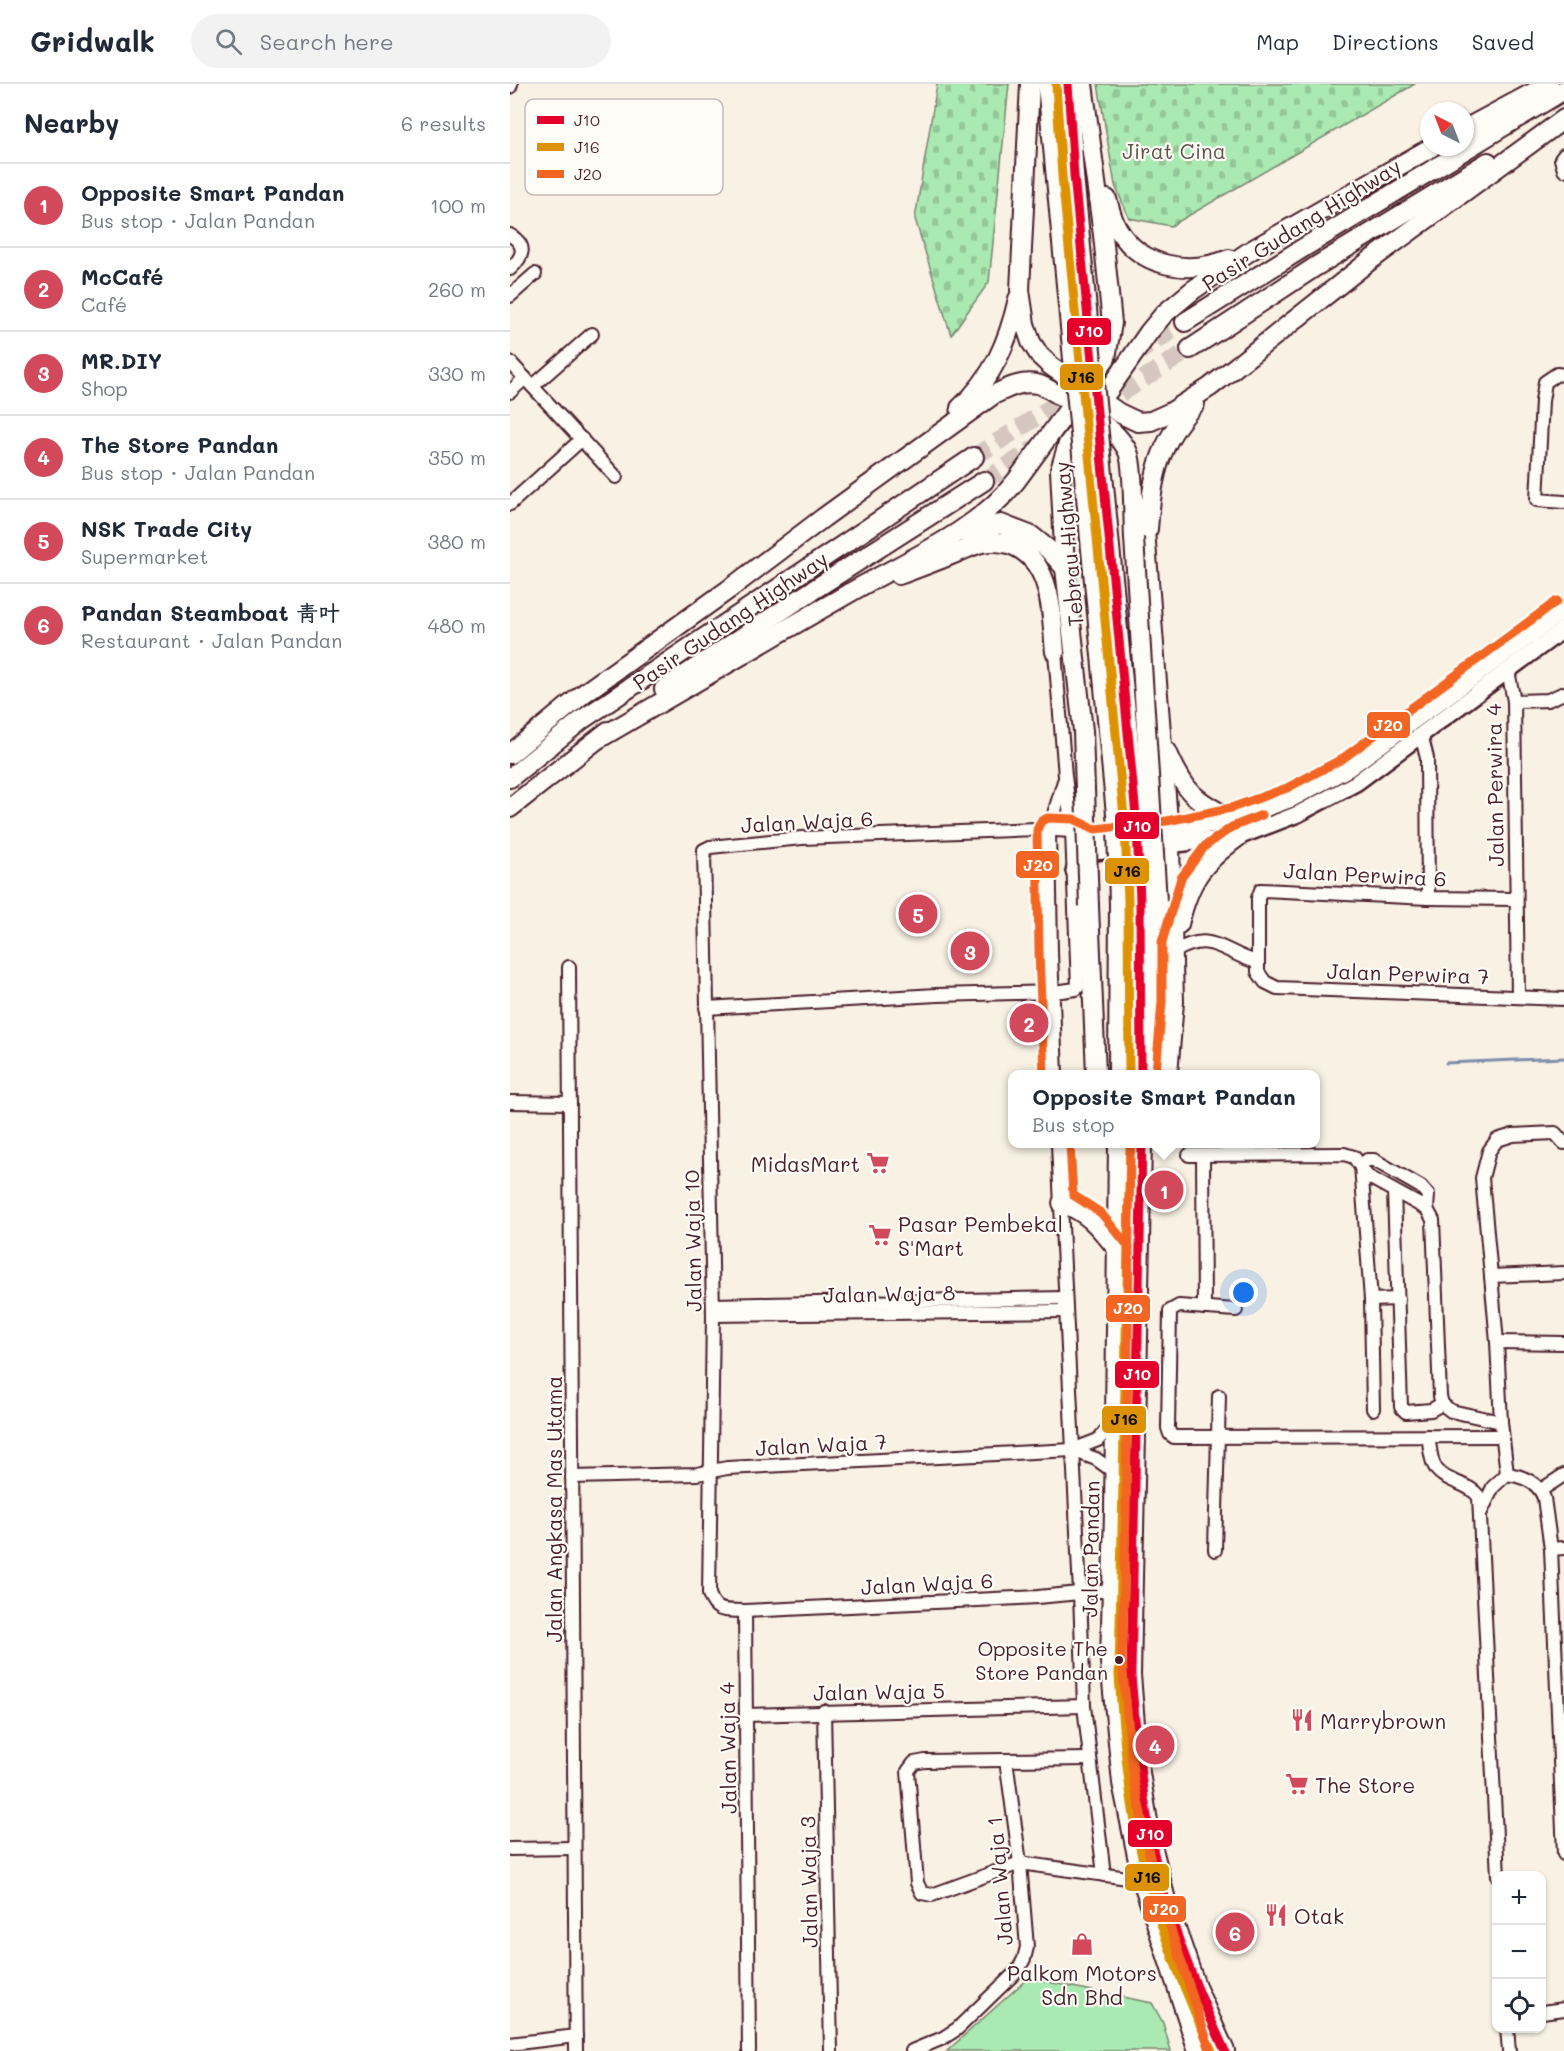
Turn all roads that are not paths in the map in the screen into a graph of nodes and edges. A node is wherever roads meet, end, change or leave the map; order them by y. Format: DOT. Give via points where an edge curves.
graph roads {
  1 [pos="1030,84"];
  2 [pos="1047,84"];
  3 [pos="1068,84"];
  4 [pos="1083,84"];
  5 [pos="1549,84"];
  6 [pos="1564,90"];
  7 [pos="1564,117"];
  8 [pos="1474,124"];
  9 [pos="1420,154"];
  10 [pos="1093,160"];
  11 [pos="1065,177"];
  12 [pos="510,236"];
  13 [pos="1250,251"];
  14 [pos="510,269"];
  15 [pos="535,274"];
  16 [pos="1020,290"];
  17 [pos="510,296"];
  18 [pos="1185,321"];
  19 [pos="592,334"];
  20 [pos="1190,349"];
  21 [pos="510,362"];
  22 [pos="1564,375"];
  23 [pos="529,382"];
  24 [pos="1210,387"];
  25 [pos="1083,388"];
  26 [pos="510,392"];
  27 [pos="1102,400"];
  28 [pos="1071,405"];
  29 [pos="1089,415"];
  30 [pos="582,440"];
  31 [pos="974,457"];
  32 [pos="616,477"];
  33 [pos="984,481"];
  34 [pos="1564,502"];
  35 [pos="510,504"];
  36 [pos="823,518"];
  37 [pos="957,533"];
  38 [pos="1140,543"];
  39 [pos="1065,568"];
  40 [pos="873,579"];
  41 [pos="1564,610"];
  42 [pos="1564,629"];
  43 [pos="1055,652"];
  44 [pos="1508,671"];
  45 [pos="1564,693"];
  46 [pos="1514,701"];
  47 [pos="1421,734"];
  48 [pos="1160,736"];
  49 [pos="600,738"];
  50 [pos="510,754"];
  51 [pos="1065,776"];
  52 [pos="510,778"];
  53 [pos="510,808"];
  54 [pos="1055,812"];
  55 [pos="1072,824"];
  56 [pos="1236,828"];
  57 [pos="1049,830"];
  58 [pos="1169,839"];
  59 [pos="1074,870"];
  60 [pos="1428,898"];
  61 [pos="1515,900"];
  62 [pos="1149,901"];
  63 [pos="1174,947"];
  64 [pos="569,967"];
  65 [pos="1258,967"];
  66 [pos="1054,992"];
  67 [pos="1518,996"];
  68 [pos="1564,999"];
  69 [pos="706,1008"];
  70 [pos="1056,1070"];
  71 [pos="1096,1070"];
  72 [pos="1118,1070"];
  73 [pos="1142,1070"];
  74 [pos="1155,1070"];
  75 [pos="1168,1070"];
  76 [pos="510,1102"];
  77 [pos="570,1103"];
  78 [pos="1564,1143"];
  79 [pos="1058,1148"];
  80 [pos="1108,1148"];
  81 [pos="1118,1148"];
  82 [pos="1143,1148"];
  83 [pos="1189,1155"];
  84 [pos="1203,1155"];
  85 [pos="1361,1165"];
  86 [pos="1117,1182"];
  87 [pos="1394,1191"];
  88 [pos="1062,1203"];
  89 [pos="1427,1209"];
  90 [pos="1117,1249"];
  91 [pos="1564,1273"];
  92 [pos="1491,1276"];
  93 [pos="1398,1299"];
  94 [pos="1371,1300"];
  95 [pos="1065,1304"];
  96 [pos="1204,1308"];
  97 [pos="713,1310"];
  98 [pos="1236,1310"];
  99 [pos="1497,1342"];
  100 [pos="1564,1343"];
  101 [pos="1219,1396"];
  102 [pos="1442,1404"];
  103 [pos="1373,1409"];
  104 [pos="1114,1421"];
  105 [pos="1501,1422"];
  106 [pos="1428,1436"];
  107 [pos="1502,1436"];
  108 [pos="1220,1437"];
  109 [pos="1072,1450"];
  110 [pos="710,1472"];
  111 [pos="1114,1473"];
  112 [pos="1507,1474"];
  113 [pos="1564,1475"];
  114 [pos="572,1477"];
  115 [pos="1541,1490"];
  116 [pos="1481,1512"];
  117 [pos="1564,1548"];
  118 [pos="1551,1549"];
  119 [pos="1215,1550"];
  120 [pos="1110,1590"];
  121 [pos="1080,1593"];
  122 [pos="745,1611"];
  123 [pos="1083,1706"];
  124 [pos="824,1712"];
  125 [pos="747,1715"];
  126 [pos="1089,1759"];
  127 [pos="1006,1760"];
  128 [pos="574,1848"];
  129 [pos="510,1849"];
  130 [pos="1564,1854"];
  131 [pos="1020,1863"];
  132 [pos="1498,1871"];
  133 [pos="1104,1875"];
  134 [pos="1142,1880"];
  135 [pos="1564,2009"];
  136 [pos="1546,2011"];
  137 [pos="1507,2033"];
  138 [pos="576,2036"];
  139 [pos="510,2044"];
  140 [pos="576,2051"];
  141 [pos="749,2051"];
  142 [pos="831,2051"];
  143 [pos="912,2051"];
  144 [pos="1198,2051"];
  145 [pos="1225,2051"];
  146 [pos="1509,2051"];
  1 -- 16 [label="highway"];
  2 -- 11 [label="highway"];
  3 -- 11 [label="highway"];
  4 -- 10 [label="highway"];
  5 -- 8 [label="highway"];
  6 -- 18 [label="highway, Pasir Gudang Highway"];
  7 -- 20 [label="highway, Pasir Gudang Highway" via="1315,267"];
  7 -- 24 [label="highway" via="1368,262"];
  9 -- 13 [label="highway"];
  10 -- 13 [label="highway" via="1117,228 1145,258 1176,267 1197,267"];
  10 -- 25 [label="highway" via="1112,323 1106,358"];
  11 -- 62 [label="highway, bridge" via="1137,826"];
  11 -- 72 [label="highway, Tebrau Highway, bridge" via="1117,825"];
  12 -- 14 [label="street" via="522,249 521,258"];
  13 -- 27 [label="highway" via="1164,314"];
  15 -- 17 [label="street"];
  16 -- 25 [label="highway" via="1025,324 1040,356"];
  16 -- 36 [label="highway" via="1006,342 974,395"];
  19 -- 23 [label="street"];
  21 -- 23 [label="street"];
  22 -- 34 [label="street" via="1557,374 1545,382 1538,500"];
  23 -- 26 [label="street"];
  23 -- 30 [label="street"];
  24 -- 27 [label="highway" via="1151,421 1138,422"];
  24 -- 38 [label="highway" via="1184,415 1159,458"];
  25 -- 27 [label="highway"];
  25 -- 28 [label="highway"];
  27 -- 29 [label="highway"];
  28 -- 29 [label="highway"];
  28 -- 36 [label="highway" via="1040,384 1012,386 993,395"];
  28 -- 37 [label="highway" via="1005,494"];
  29 -- 38 [label="highway" via="1123,443 1130,459"];
  29 -- 39 [label="highway" via="1063,456"];
  30 -- 32 [label="street"];
  30 -- 35 [label="street"];
  31 -- 52 [label="highway, Pasir Gudang Highway" via="583,718"];
  33 -- 49 [label="highway, Pasir Gudang Highway" via="682,675"];
  36 -- 50 [label="highway" via="583,694"];
  37 -- 39 [label="highway" via="1001,524 1032,536"];
  37 -- 40 [label="highway"];
  38 -- 48 [label="highway"];
  38 -- 62 [label="highway, bridge"];
  39 -- 71 [label="highway, bridge" via="1083,731"];
  40 -- 43 [label="highway" via="899,575 981,543 1015,546 1034,560 1046,585"];
  40 -- 49 [label="highway"];
  41 -- 56 [label="main road" via="1348,769"];
  42 -- 44 [label="main road"];
  43 -- 51 [label="street"];
  44 -- 46 [label="street, Jalan Perwira 4"];
  44 -- 47 [label="main road"];
  45 -- 46 [label="street" via="1548,700"];
  46 -- 61 [label="street, Jalan Perwira 4"];
  47 -- 56 [label="main road" via="1327,800 1298,814"];
  47 -- 60 [label="street" via="1427,758"];
  48 -- 56 [label="highway" via="1179,778 1194,797"];
  48 -- 58 [label="highway"];
  49 -- 53 [label="highway, Pasir Gudang Highway"];
  51 -- 54 [label="street"];
  51 -- 55 [label="street"];
  54 -- 55 [label="street" via="1062,809"];
  54 -- 57 [label="street"];
  55 -- 57 [label="street, Jalan Waja 6"];
  55 -- 58 [label="main road" via="1088,840"];
  55 -- 59 [label="street"];
  56 -- 58 [label="main road"];
  56 -- 63 [label="highway" via="1192,882"];
  57 -- 66 [label="street"];
  57 -- 69 [label="street, Jalan Waja 6" via="802,838 704,850"];
  58 -- 59 [label="main road" via="1086,853"];
  58 -- 63 [label="highway"];
  59 -- 66 [label="street" via="1078,987"];
  60 -- 61 [label="street, Jalan Perwira 6"];
  60 -- 65 [label="street, Jalan Perwira 6" via="1261,890"];
  61 -- 67 [label="street, Jalan Perwira 4"];
  62 -- 73 [label="highway"];
  62 -- 74 [label="highway" via="1158,1019"];
  63 -- 65 [label="street, Jalan Perwira 7" via="1218,944"];
  63 -- 75 [label="highway"];
  64 -- 77 [label="street, Jalan Angkasa Mas Utama"];
  65 -- 67 [label="street, Jalan Perwira 7" via="1265,982 1277,988"];
  66 -- 69 [label="street"];
  66 -- 70 [label="street"];
  67 -- 68 [label="street, Jalan Perwira 7"];
  69 -- 97 [label="street, Jalan Waja 10"];
  76 -- 77 [label="street"];
  77 -- 114 [label="street, Jalan Angkasa Mas Utama"];
  78 -- 92 [label="street" via="1555,1133 1513,1135 1497,1140 1489,1151 1482,1178"];
  79 -- 88 [label="street"];
  80 -- 86 [label="highway"];
  81 -- 86 [label="highway, Jalan Pandan"];
  82 -- 145 [label="highway, Jalan Pandan" via="1131,1674 1138,1761 1166,1900 1197,1989"];
  83 -- 84 [label="street"];
  84 -- 85 [label="street" via="1344,1154 1354,1156"];
  84 -- 96 [label="street"];
  85 -- 87 [label="street" via="1367,1176"];
  85 -- 89 [label="street" via="1374,1160 1421,1187 1428,1196"];
  85 -- 94 [label="street"];
  86 -- 90 [label="highway, Jalan Pandan"];
  87 -- 89 [label="street"];
  87 -- 93 [label="street"];
  88 -- 90 [label="highway" via="1095,1221"];
  88 -- 95 [label="street"];
  89 -- 102 [label="street" via="1433,1220"];
  90 -- 104 [label="highway, Jalan Pandan"];
  91 -- 92 [label="street"];
  92 -- 99 [label="street"];
  93 -- 94 [label="street"];
  93 -- 102 [label="street" via="1401,1409 1431,1410"];
  94 -- 103 [label="street"];
  95 -- 97 [label="street, Jalan Waja 8"];
  95 -- 109 [label="street"];
  96 -- 98 [label="street"];
  96 -- 108 [label="street" via="1179,1306 1170,1311 1168,1428 1174,1437"];
  97 -- 110 [label="street, Jalan Waja 10"];
  99 -- 100 [label="street"];
  99 -- 105 [label="street"];
  101 -- 108 [label="street"];
  102 -- 105 [label="street" via="1451,1411"];
  104 -- 109 [label="street, Jalan Waja 7" via="1098,1440"];
  104 -- 111 [label="highway, Jalan Pandan"];
  105 -- 107 [label="street"];
  106 -- 107 [label="street"];
  106 -- 108 [label="street"];
  106 -- 116 [label="street" via="1434,1466 1447,1478 1474,1490"];
  107 -- 112 [label="street"];
  108 -- 119 [label="street"];
  109 -- 110 [label="street, Jalan Waja 7" via="726,1468"];
  109 -- 111 [label="street, Jalan Waja 7" via="1096,1459"];
  109 -- 121 [label="street"];
  110 -- 114 [label="street, Jalan Waja 7"];
  110 -- 122 [label="street" via="709,1594 713,1604 722,1610"];
  111 -- 120 [label="highway, Jalan Pandan"];
  112 -- 115 [label="street" via="1524,1478"];
  112 -- 116 [label="street" via="1493,1487"];
  113 -- 115 [label="street"];
  114 -- 128 [label="street, Jalan Angkasa Mas Utama"];
  115 -- 118 [label="street"];
  116 -- 132 [label="street"];
  117 -- 118 [label="street"];
  118 -- 130 [label="street"];
  120 -- 121 [label="street, Jalan Waja 6"];
  120 -- 134 [label="highway, Jalan Pandan" via="1110,1662 1122,1783"];
  121 -- 122 [label="street, Jalan Waja 6"];
  121 -- 123 [label="street"];
  122 -- 125 [label="street, Jalan Waja 4"];
  123 -- 124 [label="street, Jalan Waja 5"];
  123 -- 126 [label="street"];
  124 -- 125 [label="street, Jalan Waja 5"];
  124 -- 142 [label="street, Jalan Waja 3"];
  125 -- 141 [label="street, Jalan Waja 4"];
  126 -- 127 [label="street"];
  126 -- 133 [label="street"];
  127 -- 131 [label="street, Jalan Waja 1"];
  127 -- 131 [label="street" via="925,1761 914,1763 908,1771 917,1883 922,1893 932,1895"];
  128 -- 129 [label="street"];
  128 -- 138 [label="street, Jalan Angkasa Mas Utama"];
  131 -- 133 [label="street"];
  131 -- 143 [label="street, Jalan Waja 1" via="1026,1947 1018,1970 957,2029"];
  133 -- 134 [label="street"];
  134 -- 144 [label="highway, Jalan Pandan"];
  135 -- 136 [label="street"];
  137 -- 146 [label="street"];
  138 -- 139 [label="street"];
  138 -- 140 [label="street, Jalan Angkasa Mas Utama"];
}
